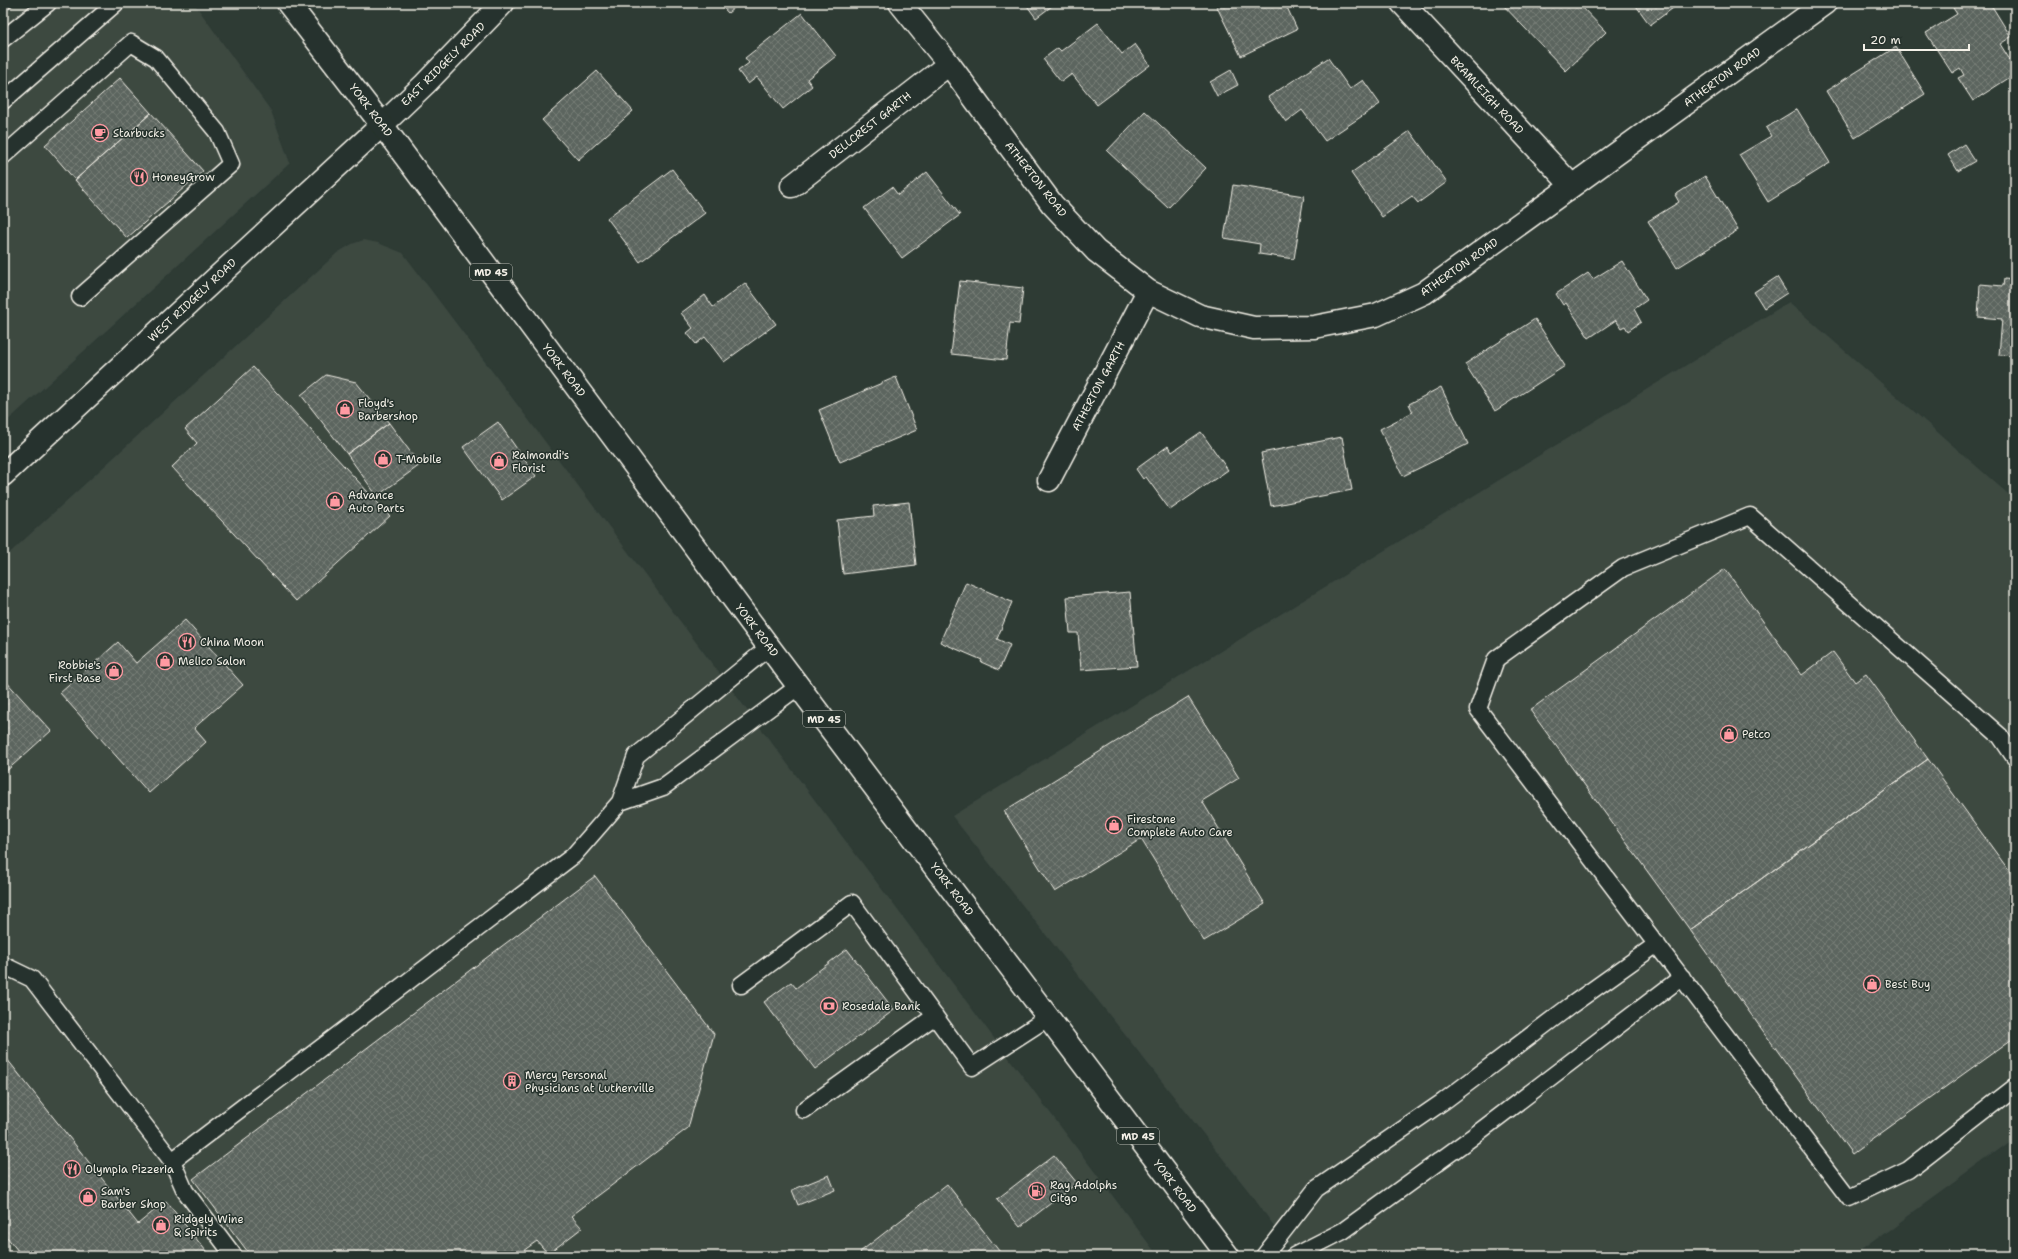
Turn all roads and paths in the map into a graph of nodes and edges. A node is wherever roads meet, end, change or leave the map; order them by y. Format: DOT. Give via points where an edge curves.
graph roads {
  1 [pos="48,3"];
  2 [pos="116,3"];
  3 [pos="288,3"];
  4 [pos="503,3"];
  5 [pos="900,3"];
  6 [pos="1402,3"];
  7 [pos="1824,3"];
  8 [pos="3,39"];
  9 [pos="949,64"];
  10 [pos="3,101"];
  11 [pos="382,125"];
  12 [pos="3,156"];
  13 [pos="792,186"];
  14 [pos="1572,186"];
  15 [pos="1148,291"];
  16 [pos="80,297"];
  17 [pos="3,475"];
  18 [pos="1049,480"];
  19 [pos="769,647"];
  20 [pos="799,686"];
  21 [pos="2015,758"];
  22 [pos="620,802"];
  23 [pos="1657,944"];
  24 [pos="3,965"];
  25 [pos="1682,977"];
  26 [pos="741,985"];
  27 [pos="935,1016"];
  28 [pos="1049,1016"];
  29 [pos="2015,1087"];
  30 [pos="804,1110"];
  31 [pos="172,1161"];
  32 [pos="234,1256"];
  33 [pos="1228,1256"];
  34 [pos="1264,1256"];
  35 [pos="1294,1256"];
  1 -- 8 [label="lane"];
  2 -- 10 [label="lane"];
  3 -- 11 [label="street, YORK ROAD / MD 45"];
  4 -- 11 [label="street, EAST RIDGELY ROAD"];
  5 -- 9 [label="street, ATHERTON ROAD"];
  6 -- 14 [label="street, BRAMLEIGH ROAD"];
  7 -- 14 [label="street, ATHERTON ROAD"];
  9 -- 13 [label="street, DELLCREST GARTH"];
  9 -- 15 [label="street, ATHERTON ROAD" via="1052,204 1096,252"];
  11 -- 17 [label="street, WEST RIDGELY ROAD"];
  11 -- 19 [label="street, YORK ROAD / MD 45"];
  12 -- 16 [label="lane" via="130,43 156,58 217,132 231,164"];
  14 -- 15 [label="street, ATHERTON ROAD" via="1424,293 1376,315 1314,327 1254,328 1200,316"];
  15 -- 18 [label="street, ATHERTON GARTH"];
  19 -- 20 [label="street, YORK ROAD / MD 45"];
  19 -- 22 [label="lane" via="636,756"];
  20 -- 22 [label="lane" via="663,787"];
  20 -- 28 [label="street, YORK ROAD / MD 45"];
  21 -- 23 [label="lane" via="2000,736 1750,516 1623,568 1496,659 1478,709"];
  22 -- 31 [label="lane" via="573,856"];
  23 -- 25 [label="lane"];
  23 -- 34 [label="lane" via="1444,1101 1316,1190"];
  24 -- 31 [label="lane" via="32,979"];
  25 -- 29 [label="lane" via="1849,1198 1908,1170"];
  25 -- 35 [label="lane" via="1471,1138 1343,1231"];
  26 -- 27 [label="lane" via="852,902"];
  27 -- 28 [label="lane" via="972,1067"];
  27 -- 30 [label="lane"];
  28 -- 33 [label="street, YORK ROAD / MD 45"];
  31 -- 32 [label="lane" via="185,1191"];
}
